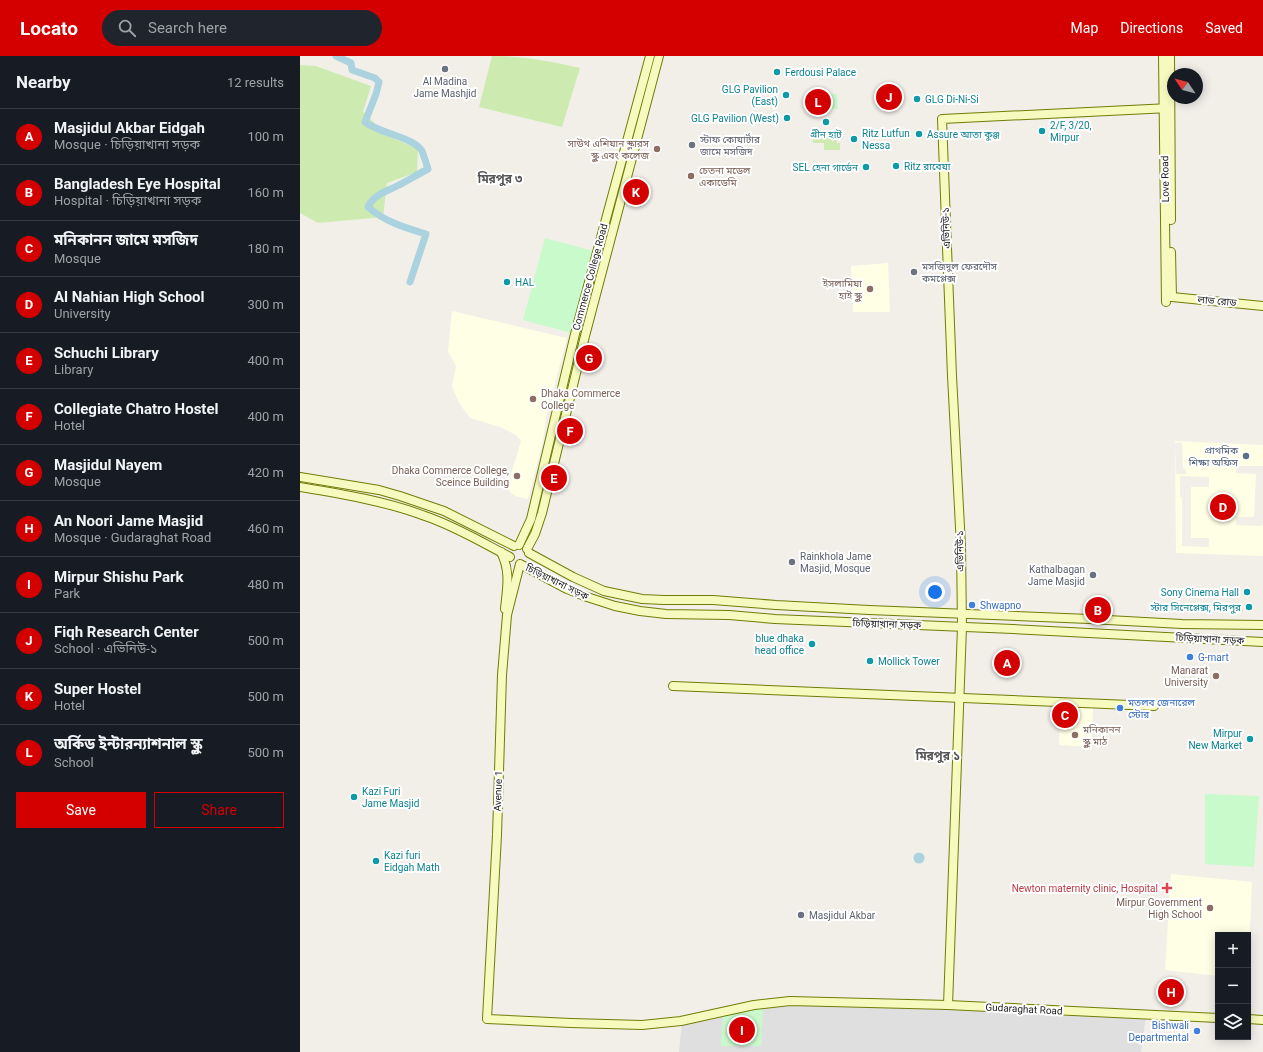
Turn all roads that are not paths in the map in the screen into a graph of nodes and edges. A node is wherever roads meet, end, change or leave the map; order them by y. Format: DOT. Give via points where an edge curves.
graph roads {
  1 [pos="650,56"];
  2 [pos="659,56"];
  3 [pos="1163,56"];
  4 [pos="1170,56"];
  5 [pos="1167,109"];
  6 [pos="1168,297"];
  7 [pos="1263,306"];
  8 [pos="573,344"];
  9 [pos="582,346"];
  10 [pos="300,477"];
  11 [pos="300,487"];
  12 [pos="386,492"];
  13 [pos="383,504"];
  14 [pos="517,546"];
  15 [pos="528,551"];
  16 [pos="501,552"];
  17 [pos="510,557"];
  18 [pos="520,564"];
  19 [pos="668,600"];
  20 [pos="776,605"];
  21 [pos="961,613"];
  22 [pos="668,614"];
  23 [pos="507,615"];
  24 [pos="775,619"];
  25 [pos="1263,625"];
  26 [pos="962,626"];
  27 [pos="1263,642"];
  28 [pos="673,686"];
  29 [pos="960,698"];
  30 [pos="1154,706"];
  31 [pos="948,1005"];
  32 [pos="1215,1018"];
  33 [pos="487,1019"];
  34 [pos="1251,1019"];
  35 [pos="1263,1020"];
  1 -- 8 [label="street, Commerce College Road"];
  2 -- 9 [label="street, Commerce College Road"];
  3 -- 5 [label="street, Love Road"];
  4 -- 5 [label="street, Love Road"];
  5 -- 6 [label="street, Love Road"];
  5 -- 21 [label="street, এভিনিউ-১" via="942,119"];
  6 -- 7 [label="street, লাভ রোড"];
  8 -- 9 [label="street"];
  8 -- 14 [label="street, Commerce College Road" via="531,519"];
  9 -- 15 [label="street, Commerce College Road" via="542,513"];
  10 -- 12 [label="street, চিড়িয়াখানা সড়ক"];
  11 -- 13 [label="street, চিড়িয়াখানা সড়ক"];
  12 -- 13 [label="street"];
  12 -- 14 [label="street, চিড়িয়াখানা সড়ক" via="444,512"];
  13 -- 16 [label="street, চিড়িয়াখানা সড়ক" via="448,525"];
  14 -- 15 [label="street, চিড়িয়াখানা সড়ক" via="524,546"];
  14 -- 17 [label="street" via="510,551"];
  15 -- 18 [label="street, চিড়িয়াখানা সড়ক" via="526,561"];
  15 -- 19 [label="street, চিড়িয়াখানা সড়ক" via="573,577 604,590 642,599"];
  16 -- 17 [label="street, চিড়িয়াখানা সড়ক"];
  16 -- 23 [label="street" via="508,570 505,609"];
  17 -- 18 [label="street, চিড়িয়াখানা সড়ক" via="515,563"];
  18 -- 22 [label="street, চিড়িয়াখানা সড়ক" via="584,596 629,609"];
  18 -- 23 [label="street, Avenue 1"];
  19 -- 20 [label="street, চিড়িয়াখানা সড়ক" via="713,600"];
  19 -- 22 [label="street"];
  20 -- 21 [label="street, চিড়িয়াখানা সড়ক"];
  20 -- 24 [label="street"];
  21 -- 25 [label="street, চিড়িয়াখানা সড়ক" via="1182,624"];
  21 -- 26 [label="street"];
  22 -- 24 [label="street, চিড়িয়াখানা সড়ক"];
  23 -- 33 [label="street, Avenue 1" via="502,675 497,842"];
  24 -- 26 [label="street, চিড়িয়াখানা সড়ক"];
  26 -- 27 [label="street, চিড়িয়াখানা সড়ক"];
  26 -- 29 [label="street"];
  28 -- 29 [label="street"];
  29 -- 30 [label="street"];
  29 -- 31 [label="street"];
  31 -- 32 [label="street, Gudaraghat Road"];
  31 -- 33 [label="street, Gudaraghat Road" via="781,1001 681,1021 642,1025"];
  34 -- 35 [label="street"];
}
